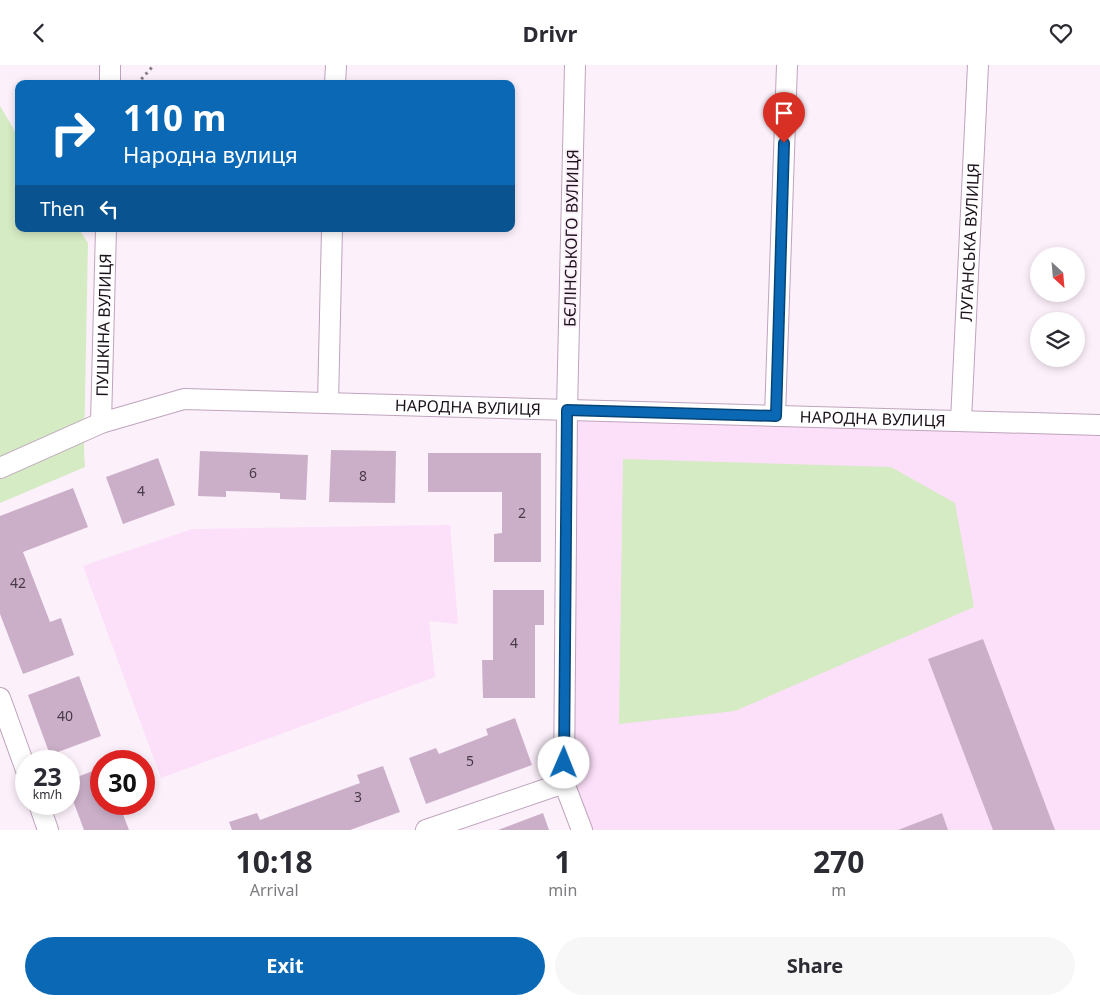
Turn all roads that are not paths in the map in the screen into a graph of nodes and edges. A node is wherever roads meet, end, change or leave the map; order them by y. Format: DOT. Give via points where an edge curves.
graph roads {
  1 [pos="110,65"];
  2 [pos="336,65"];
  3 [pos="576,65"];
  4 [pos="787,65"];
  5 [pos="978,65"];
  6 [pos="110,80"];
  7 [pos="335,80"];
  8 [pos="106,232"];
  9 [pos="332,232"];
  10 [pos="328,403"];
  11 [pos="567,410"];
  12 [pos="776,416"];
  13 [pos="962,421"];
  14 [pos="101,423"];
  15 [pos="1100,425"];
  16 [pos="0,468"];
  17 [pos="0,697"];
  18 [pos="19,750"];
  19 [pos="564,783"];
  20 [pos="42,815"];
  21 [pos="48,830"];
  22 [pos="426,830"];
  23 [pos="582,830"];
  1 -- 6 [label="street"];
  2 -- 7 [label="street"];
  3 -- 11 [label="street, БЄЛІНСЬКОГО ВУЛИЦЯ"];
  4 -- 12 [label="street"];
  5 -- 13 [label="street, ЛУГАНСЬКА ВУЛИЦЯ"];
  8 -- 14 [label="street, ПУШКІНА ВУЛИЦЯ"];
  9 -- 10 [label="street"];
  10 -- 11 [label="street, НАРОДНА ВУЛИЦЯ"];
  10 -- 14 [label="street, НАРОДНА ВУЛИЦЯ" via="184,399"];
  11 -- 12 [label="street, НАРОДНА ВУЛИЦЯ"];
  11 -- 19 [label="street, БЄЛІНСЬКОГО ВУЛИЦЯ"];
  12 -- 13 [label="street, НАРОДНА ВУЛИЦЯ"];
  13 -- 15 [label="street, НАРОДНА ВУЛИЦЯ"];
  14 -- 16 [label="street, НАРОДНА ВУЛИЦЯ"];
  17 -- 18 [label="street"];
  19 -- 22 [label="street"];
  19 -- 23 [label="street"];
  20 -- 21 [label="street"];
}
